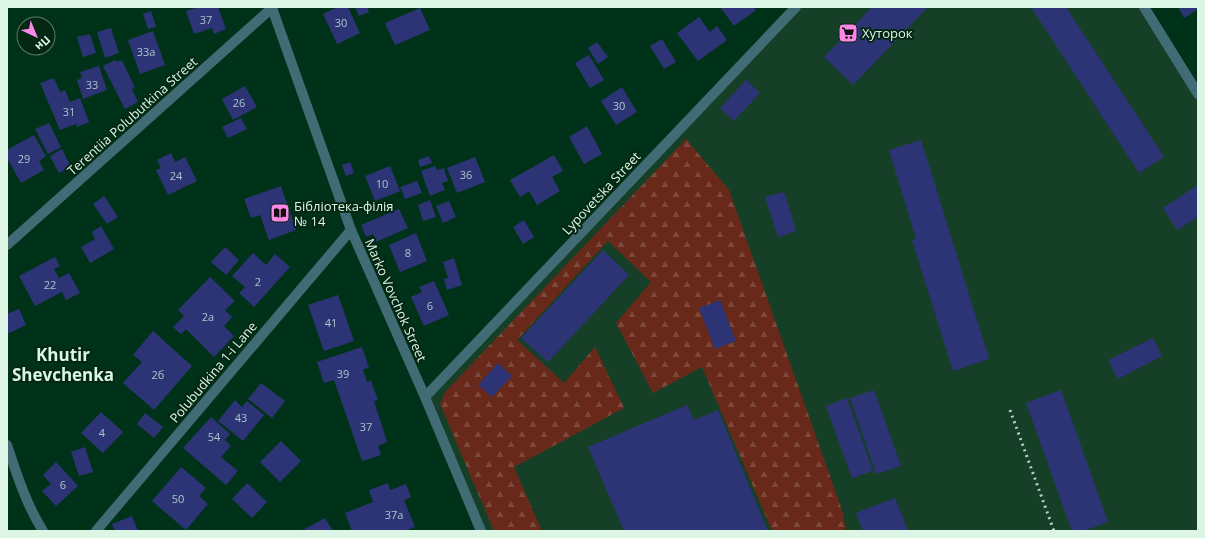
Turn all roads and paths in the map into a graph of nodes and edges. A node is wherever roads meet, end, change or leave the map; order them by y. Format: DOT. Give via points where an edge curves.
graph roads {
  1 [pos="273,7"];
  2 [pos="796,7"];
  3 [pos="1144,7"];
  4 [pos="1198,94"];
  5 [pos="351,230"];
  6 [pos="7,245"];
  7 [pos="426,397"];
  8 [pos="7,445"];
  9 [pos="43,531"];
  10 [pos="96,531"];
  11 [pos="481,531"];
  1 -- 5 [label="street, Marko Vovchok Street"];
  1 -- 6 [label="street, Terentiia Polubutkina Street"];
  2 -- 7 [label="street, Lypovetska Street"];
  3 -- 4 [label="street"];
  5 -- 7 [label="street, Marko Vovchok Street"];
  5 -- 10 [label="street, Polubudkina 1-i Lane"];
  7 -- 11 [label="street, Marko Vovchok Street"];
  8 -- 9 [label="street" via="21,489"];
}
